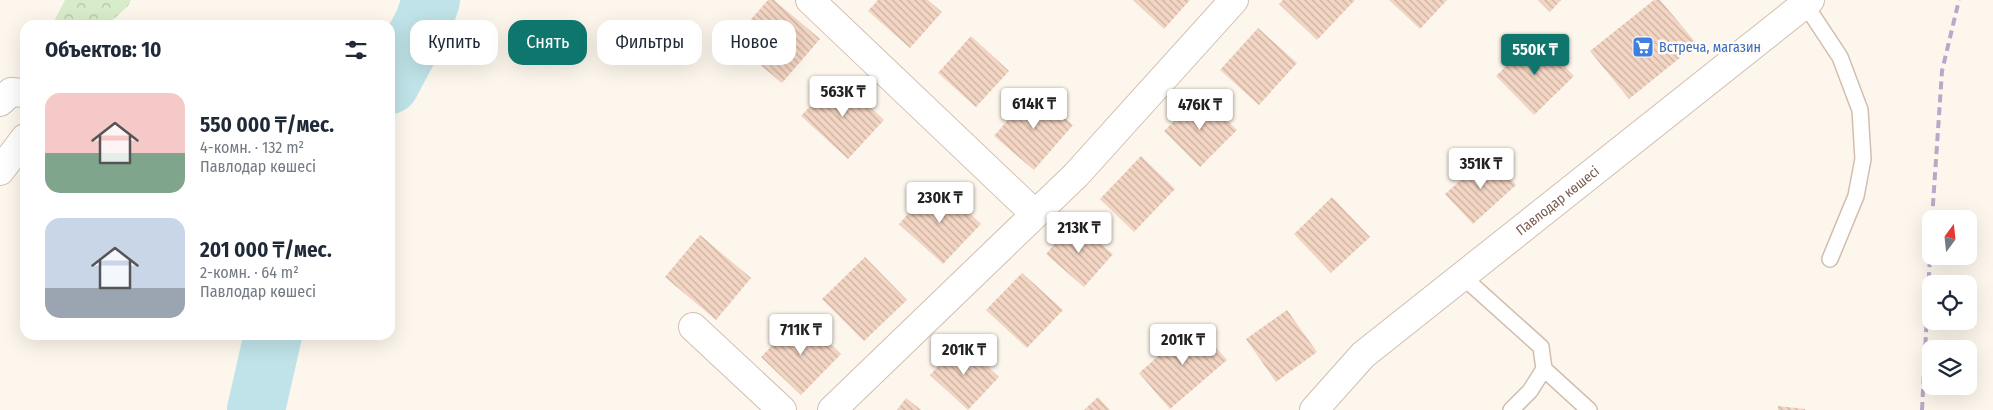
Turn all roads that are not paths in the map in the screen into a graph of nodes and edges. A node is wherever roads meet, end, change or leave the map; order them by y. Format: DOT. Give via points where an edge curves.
graph roads {
  1 [pos="810,0"];
  2 [pos="1234,0"];
  3 [pos="1808,2"];
  4 [pos="20,93"];
  5 [pos="0,102"];
  6 [pos="20,145"];
  7 [pos="0,172"];
  8 [pos="1035,214"];
  9 [pos="1830,259"];
  10 [pos="1462,276"];
  11 [pos="693,327"];
  12 [pos="1544,369"];
  13 [pos="782,410"];
  14 [pos="832,410"];
  15 [pos="1314,410"];
  16 [pos="1512,410"];
  17 [pos="1589,410"];
  1 -- 8 [label="street"];
  2 -- 8 [label="street" via="1076,175"];
  3 -- 9 [label="lane" via="1840,57 1860,110 1863,159 1856,196"];
  3 -- 10 [label="street, Павлодар көшесі"];
  4 -- 5 [label="street" via="11,92"];
  6 -- 7 [label="street"];
  8 -- 14 [label="street"];
  10 -- 12 [label="lane" via="1541,347"];
  10 -- 15 [label="street, Павлодар көшесі" via="1362,355"];
  11 -- 13 [label="street"];
  12 -- 16 [label="lane"];
  12 -- 17 [label="lane"];
}
